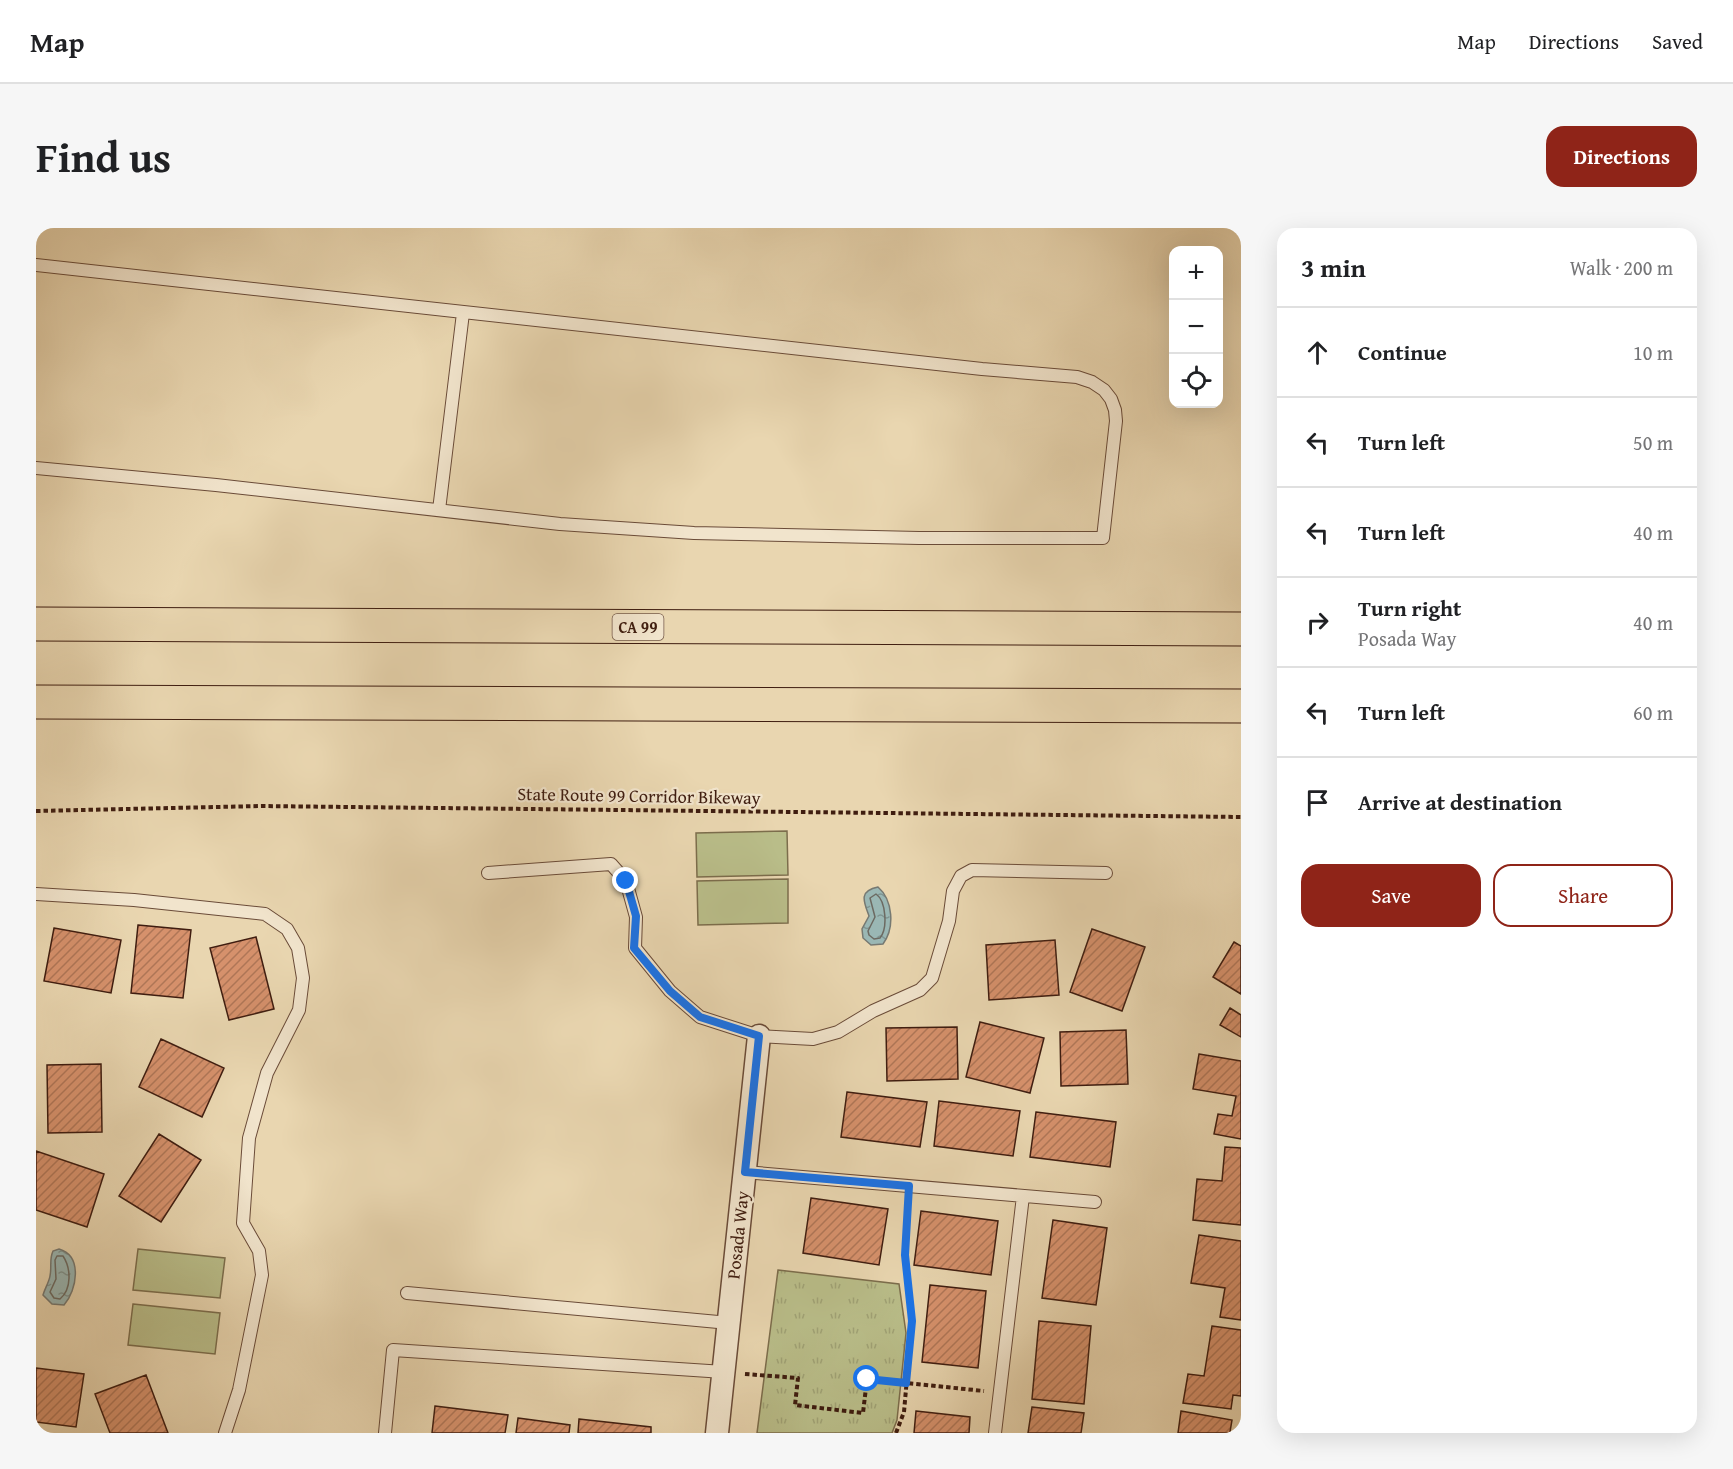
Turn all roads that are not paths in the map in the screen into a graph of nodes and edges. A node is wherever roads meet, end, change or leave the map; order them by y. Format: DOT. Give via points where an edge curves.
graph roads {
  1 [pos="36,265"];
  2 [pos="463,313"];
  3 [pos="36,468"];
  4 [pos="439,510"];
  5 [pos="36,624"];
  6 [pos="1241,629"];
  7 [pos="36,702"];
  8 [pos="1241,706"];
  9 [pos="488,873"];
  10 [pos="1106,873"];
  11 [pos="36,894"];
  12 [pos="759,1036"];
  13 [pos="745,1172"];
  14 [pos="1023,1196"];
  15 [pos="1095,1202"];
  16 [pos="408,1293"];
  17 [pos="729,1323"];
  18 [pos="724,1372"];
  19 [pos="225,1433"];
  20 [pos="386,1433"];
  21 [pos="717,1433"];
  22 [pos="995,1433"];
  1 -- 2 [label="lane"];
  2 -- 4 [label="lane"];
  2 -- 4 [label="lane" via="1077,377 1092,382 1111,399 1116,421 1103,538 694,533"];
  3 -- 4 [label="lane"];
  5 -- 6 [label="highway, CA 99"];
  7 -- 8 [label="highway"];
  9 -- 12 [label="lane" via="611,864 626,881 636,916 634,948 670,991 700,1017"];
  10 -- 12 [label="lane" via="972,870 961,876 953,891 949,921 932,978 920,990 838,1032 813,1039"];
  11 -- 19 [label="lane" via="265,914 287,929 298,948 303,978 299,1011 267,1074 249,1138 243,1223 259,1251 262,1275"];
  12 -- 13 [label="street, Posada Way"];
  13 -- 14 [label="lane"];
  13 -- 17 [label="street, Posada Way"];
  14 -- 15 [label="lane"];
  14 -- 22 [label="lane"];
  16 -- 17 [label="lane"];
  17 -- 18 [label="street, Posada Way"];
  18 -- 20 [label="lane" via="393,1350"];
  18 -- 21 [label="street, Posada Way"];
}
